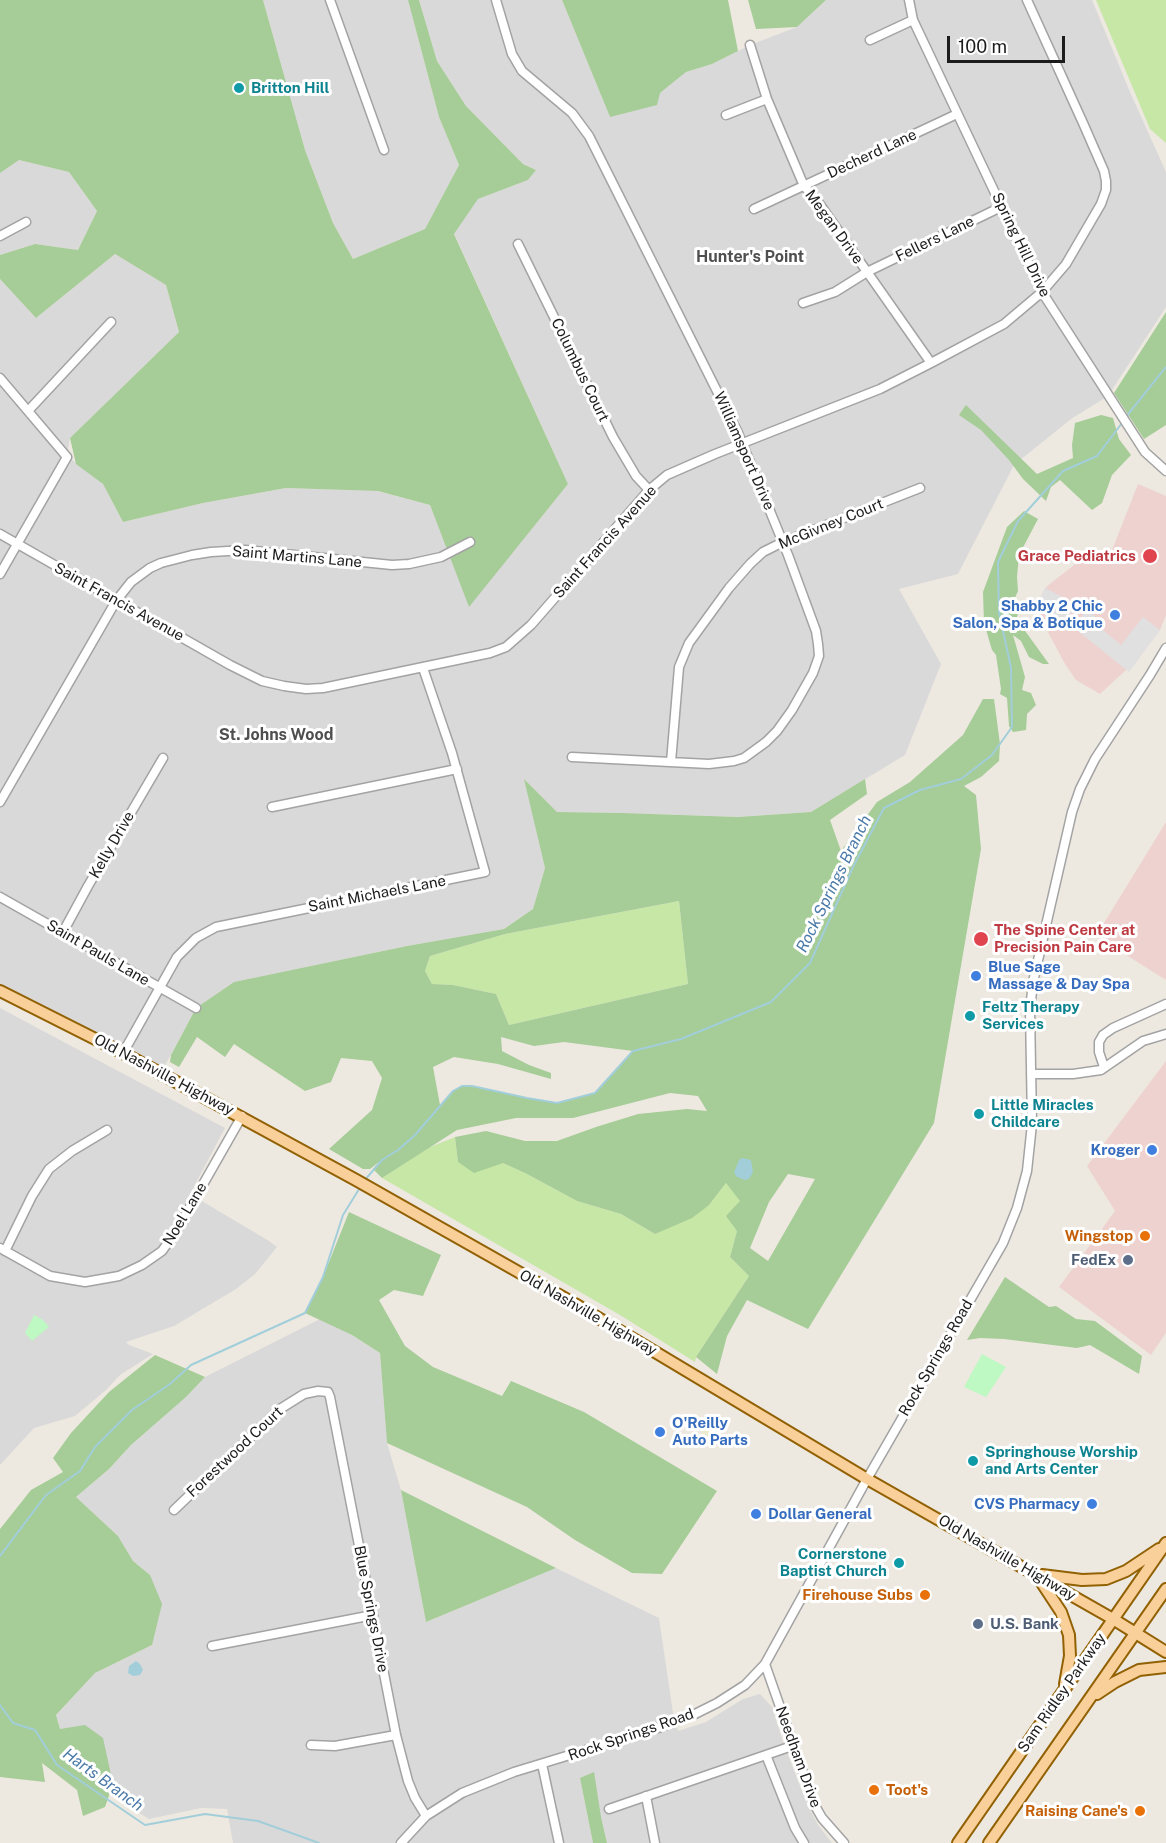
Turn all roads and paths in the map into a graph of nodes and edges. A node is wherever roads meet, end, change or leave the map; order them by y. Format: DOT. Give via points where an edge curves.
graph roads {
  1 [pos="330,0"];
  2 [pos="496,0"];
  3 [pos="909,0"];
  4 [pos="1027,0"];
  5 [pos="913,20"];
  6 [pos="870,40"];
  7 [pos="750,45"];
  8 [pos="767,99"];
  9 [pos="957,114"];
  10 [pos="726,115"];
  11 [pos="384,150"];
  12 [pos="804,186"];
  13 [pos="1001,207"];
  14 [pos="754,209"];
  15 [pos="26,222"];
  16 [pos="0,236"];
  17 [pos="518,244"];
  18 [pos="867,272"];
  19 [pos="1042,292"];
  20 [pos="803,303"];
  21 [pos="111,322"];
  22 [pos="931,363"];
  23 [pos="0,378"];
  24 [pos="28,411"];
  25 [pos="742,443"];
  26 [pos="1166,471"];
  27 [pos="920,488"];
  28 [pos="649,490"];
  29 [pos="0,534"];
  30 [pos="470,542"];
  31 [pos="783,542"];
  32 [pos="17,545"];
  33 [pos="0,574"];
  34 [pos="116,601"];
  35 [pos="1166,648"];
  36 [pos="423,668"];
  37 [pos="572,757"];
  38 [pos="163,758"];
  39 [pos="671,762"];
  40 [pos="457,770"];
  41 [pos="0,802"];
  42 [pos="272,807"];
  43 [pos="0,897"];
  44 [pos="63,932"];
  45 [pos="160,988"];
  46 [pos="0,991"];
  47 [pos="1166,1004"];
  48 [pos="196,1008"];
  49 [pos="1166,1034"];
  50 [pos="123,1053"];
  51 [pos="1104,1067"];
  52 [pos="1031,1074"];
  53 [pos="242,1116"];
  54 [pos="107,1130"];
  55 [pos="2,1249"];
  56 [pos="330,1397"];
  57 [pos="867,1479"];
  58 [pos="174,1510"];
  59 [pos="1166,1544"];
  60 [pos="1036,1574"];
  61 [pos="1166,1589"];
  62 [pos="372,1615"];
  63 [pos="1113,1619"];
  64 [pos="1135,1633"];
  65 [pos="212,1646"];
  66 [pos="1166,1652"];
  67 [pos="765,1664"];
  68 [pos="1166,1667"];
  69 [pos="1064,1691"];
  70 [pos="1092,1698"];
  71 [pos="396,1735"];
  72 [pos="311,1745"];
  73 [pos="792,1746"];
  74 [pos="766,1755"];
  75 [pos="542,1764"];
  76 [pos="992,1794"];
  77 [pos="646,1796"];
  78 [pos="609,1809"];
  79 [pos="426,1816"];
  80 [pos="839,1841"];
  81 [pos="401,1843"];
  82 [pos="559,1843"];
  83 [pos="655,1843"];
  84 [pos="804,1843"];
  85 [pos="958,1843"];
  86 [pos="965,1843"];
  87 [pos="989,1843"];
  1 -- 11 [label="street"];
  2 -- 25 [label="street, Williamsport Drive" via="512,54 522,72 572,113 589,136"];
  3 -- 5 [label="street, Spring Hill Drive"];
  4 -- 19 [label="street, Saint Francis Avenue" via="1106,181 1095,218 1066,264"];
  5 -- 6 [label="street"];
  5 -- 9 [label="street, Spring Hill Drive"];
  7 -- 8 [label="street, Megan Drive"];
  8 -- 10 [label="street"];
  8 -- 12 [label="street, Megan Drive"];
  9 -- 12 [label="street, Decherd Lane"];
  9 -- 13 [label="street, Spring Hill Drive"];
  12 -- 14 [label="street, Decherd Lane"];
  12 -- 18 [label="street, Megan Drive"];
  13 -- 18 [label="street, Fellers Lane"];
  13 -- 19 [label="street, Spring Hill Drive"];
  15 -- 16 [label="street"];
  17 -- 28 [label="street, Columbus Court" via="613,437"];
  18 -- 20 [label="street, Fellers Lane" via="835,292"];
  18 -- 22 [label="street, Megan Drive"];
  19 -- 22 [label="street, Saint Francis Avenue" via="1004,324"];
  19 -- 26 [label="street, Spring Hill Drive" via="1145,452"];
  21 -- 24 [label="street"];
  22 -- 25 [label="street, Saint Francis Avenue" via="880,389"];
  23 -- 24 [label="street"];
  24 -- 32 [label="street" via="67,457"];
  25 -- 28 [label="street, Saint Francis Avenue" via="678,469"];
  25 -- 31 [label="street, Williamsport Drive"];
  27 -- 31 [label="street, McGivney Court"];
  28 -- 36 [label="street, Saint Francis Avenue" via="519,637 490,653"];
  29 -- 32 [label="street, Saint Francis Avenue"];
  30 -- 34 [label="street, Saint Martins Lane" via="441,557 392,565 245,550 211,552 150,568 130,582"];
  31 -- 39 [label="street, McGivney Court" via="750,564 689,643 679,667"];
  31 -- 39 [label="street, Williamsport Drive" via="816,631 819,656 805,689 777,731 753,752 734,761"];
  32 -- 33 [label="street"];
  32 -- 34 [label="street, Saint Francis Avenue"];
  34 -- 36 [label="street, Saint Francis Avenue" via="262,681 284,686 323,688"];
  34 -- 41 [label="street, Saint Martins Lane"];
  35 -- 52 [label="street, Rock Springs Road" via="1095,759 1072,812 1034,982 1030,1010"];
  36 -- 40 [label="street, Saint Michaels Lane"];
  37 -- 39 [label="street, Williamsport Drive"];
  38 -- 44 [label="street, Kelly Drive"];
  40 -- 42 [label="street"];
  40 -- 45 [label="street, Saint Michaels Lane" via="485,872 216,927 196,938 177,957"];
  43 -- 44 [label="street, Saint Pauls Lane"];
  44 -- 45 [label="street, Saint Pauls Lane"];
  45 -- 48 [label="street, Saint Pauls Lane"];
  45 -- 50 [label="street, Saint Michaels Lane"];
  46 -- 50 [label="main road, Old Nashville Highway"];
  47 -- 51 [label="street" via="1103,1035 1099,1052"];
  49 -- 51 [label="street" via="1143,1041"];
  50 -- 53 [label="main road, Old Nashville Highway"];
  51 -- 52 [label="street" via="1073,1074"];
  52 -- 57 [label="street, Rock Springs Road" via="1032,1124 1027,1171 1003,1243"];
  53 -- 55 [label="street, Noel Lane" via="177,1230 162,1251 142,1265 119,1276 85,1282 50,1276"];
  53 -- 57 [label="main road, Old Nashville Highway" via="575,1304"];
  54 -- 55 [label="street" via="49,1170"];
  56 -- 58 [label="street, Forestwood Court" via="327,1392 304,1394 280,1409"];
  56 -- 62 [label="street, Blue Springs Drive"];
  57 -- 60 [label="main road, Old Nashville Highway"];
  57 -- 67 [label="street, Rock Springs Road"];
  59 -- 60 [label="main road" via="1126,1571 1106,1579"];
  59 -- 63 [label="main road, Sam Ridley Parkway"];
  60 -- 63 [label="main road, Old Nashville Highway"];
  60 -- 69 [label="main road" via="1061,1612 1069,1635"];
  61 -- 64 [label="main road, Sam Ridley Parkway"];
  62 -- 65 [label="street"];
  62 -- 71 [label="street, Blue Springs Drive"];
  63 -- 64 [label="main road, Old Nashville Highway"];
  63 -- 69 [label="main road, Sam Ridley Parkway"];
  64 -- 66 [label="main road, Old Nashville Highway"];
  64 -- 70 [label="main road, Sam Ridley Parkway"];
  67 -- 73 [label="street, Needham Drive"];
  67 -- 75 [label="street, Rock Springs Road" via="745,1684 695,1714"];
  68 -- 70 [label="main road" via="1139,1670"];
  69 -- 76 [label="main road, Sam Ridley Parkway"];
  70 -- 87 [label="main road, Sam Ridley Parkway"];
  71 -- 72 [label="street" via="335,1746"];
  71 -- 79 [label="street, Blue Springs Drive" via="408,1781"];
  73 -- 74 [label="street"];
  73 -- 80 [label="street, Needham Drive" via="814,1804"];
  74 -- 77 [label="street"];
  74 -- 84 [label="street"];
  75 -- 79 [label="street, Rock Springs Road" via="478,1785"];
  75 -- 82 [label="street"];
  76 -- 85 [label="main road, Sam Ridley Parkway"];
  76 -- 86 [label="main road" via="993,1801"];
  77 -- 78 [label="street"];
  77 -- 83 [label="street"];
  79 -- 81 [label="street, Rock Springs Road"];
}
